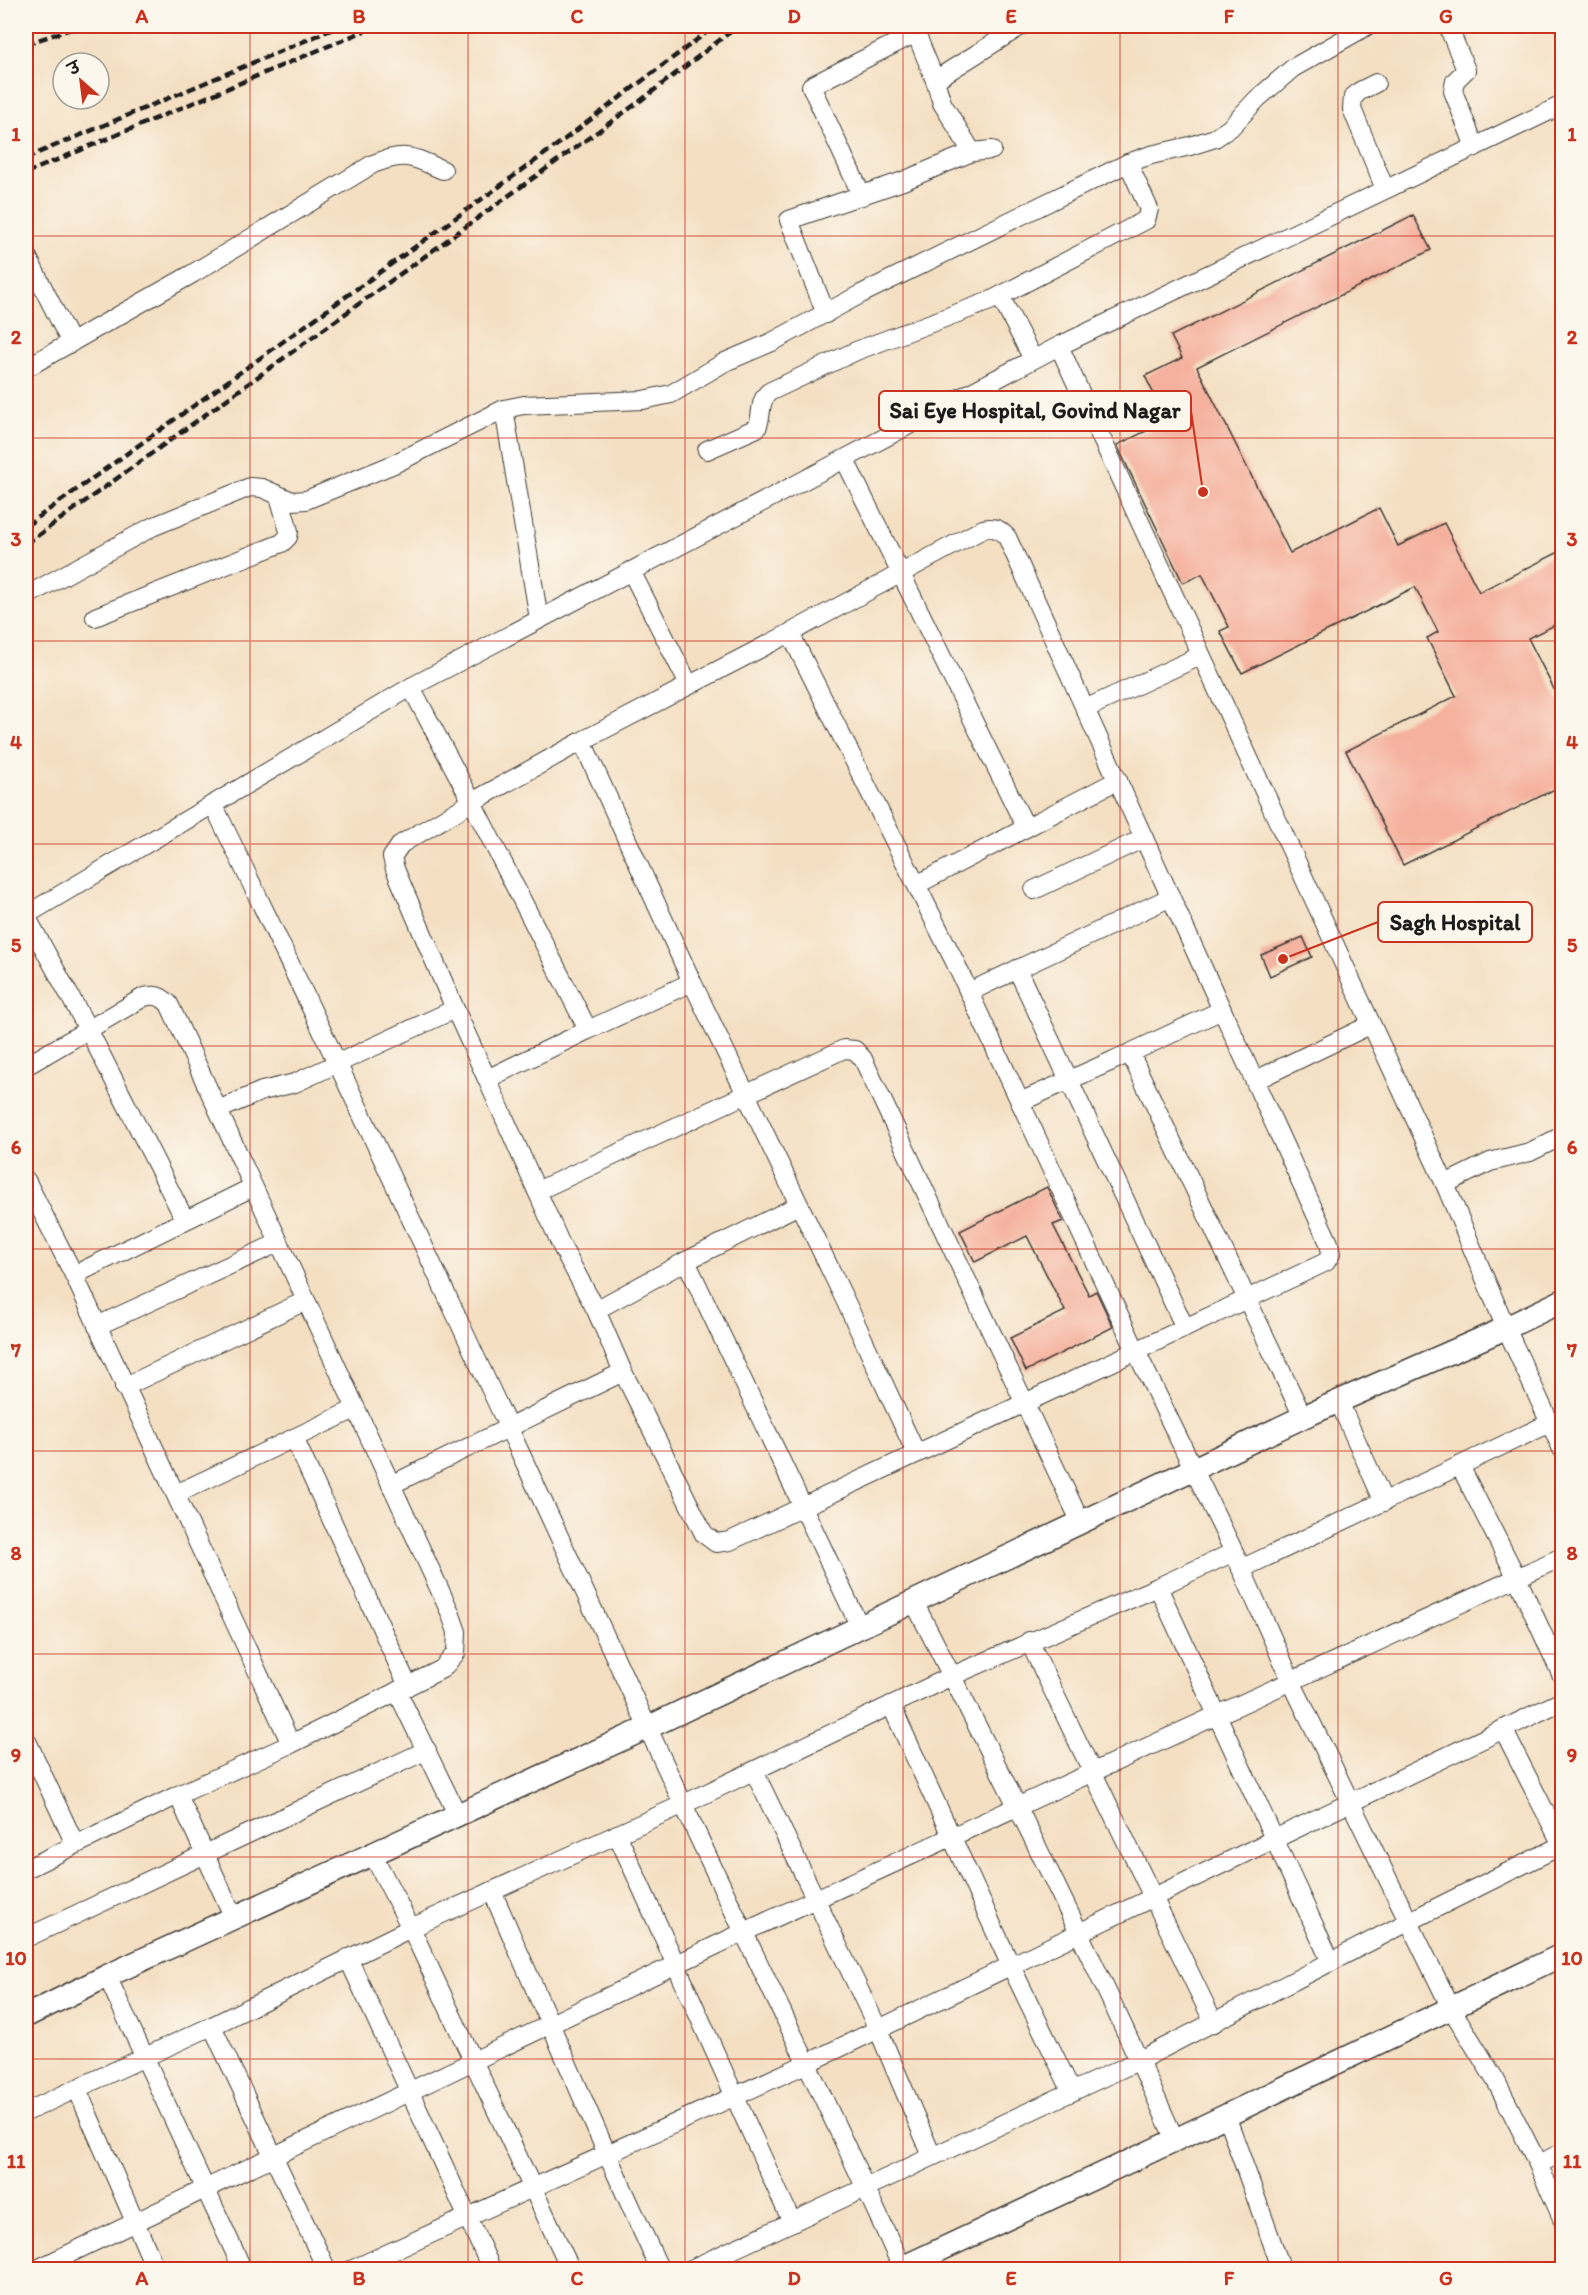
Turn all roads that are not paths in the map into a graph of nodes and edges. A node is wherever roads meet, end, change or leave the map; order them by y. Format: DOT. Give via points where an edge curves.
graph roads {
  1 [pos="1021,26"];
  2 [pos="1367,26"];
  3 [pos="1448,26"];
  4 [pos="914,29"];
  5 [pos="935,80"];
  6 [pos="1376,83"];
  7 [pos="1563,105"];
  8 [pos="1475,147"];
  9 [pos="992,150"];
  10 [pos="972,152"];
  11 [pos="1128,163"];
  12 [pos="443,170"];
  13 [pos="1385,189"];
  14 [pos="862,195"];
  15 [pos="26,254"];
  16 [pos="1000,296"];
  17 [pos="826,314"];
  18 [pos="70,343"];
  19 [pos="1059,346"];
  20 [pos="1033,359"];
  21 [pos="26,368"];
  22 [pos="504,409"];
  23 [pos="707,450"];
  24 [pos="845,460"];
  25 [pos="279,496"];
  26 [pos="631,571"];
  27 [pos="902,573"];
  28 [pos="26,596"];
  29 [pos="95,617"];
  30 [pos="539,619"];
  31 [pos="790,633"];
  32 [pos="1200,656"];
  33 [pos="688,685"];
  34 [pos="411,687"];
  35 [pos="1085,709"];
  36 [pos="582,741"];
  37 [pos="1118,780"];
  38 [pos="472,802"];
  39 [pos="213,804"];
  40 [pos="1026,828"];
  41 [pos="1144,838"];
  42 [pos="918,884"];
  43 [pos="1034,890"];
  44 [pos="1171,897"];
  45 [pos="26,915"];
  46 [pos="1017,969"];
  47 [pos="692,982"];
  48 [pos="969,992"];
  49 [pos="455,1010"];
  50 [pos="1222,1010"];
  51 [pos="1370,1025"];
  52 [pos="88,1029"];
  53 [pos="588,1030"];
  54 [pos="1130,1053"];
  55 [pos="339,1064"];
  56 [pos="26,1066"];
  57 [pos="487,1079"];
  58 [pos="1069,1080"];
  59 [pos="1256,1080"];
  60 [pos="746,1093"];
  61 [pos="1020,1102"];
  62 [pos="218,1110"];
  63 [pos="1563,1136"];
  64 [pos="26,1180"];
  65 [pos="1445,1184"];
  66 [pos="253,1187"];
  67 [pos="537,1191"];
  68 [pos="799,1205"];
  69 [pos="185,1220"];
  70 [pos="278,1243"];
  71 [pos="686,1261"];
  72 [pos="74,1275"];
  73 [pos="1247,1299"];
  74 [pos="305,1301"];
  75 [pos="1563,1301"];
  76 [pos="596,1310"];
  77 [pos="97,1326"];
  78 [pos="1185,1328"];
  79 [pos="1506,1328"];
  80 [pos="1136,1351"];
  81 [pos="623,1372"];
  82 [pos="124,1387"];
  83 [pos="1339,1402"];
  84 [pos="1025,1403"];
  85 [pos="355,1409"];
  86 [pos="1303,1417"];
  87 [pos="1550,1423"];
  88 [pos="510,1428"];
  89 [pos="294,1438"];
  90 [pos="1563,1449"];
  91 [pos="916,1454"];
  92 [pos="1460,1466"];
  93 [pos="1192,1470"];
  94 [pos="391,1485"];
  95 [pos="176,1494"];
  96 [pos="1384,1502"];
  97 [pos="803,1506"];
  98 [pos="1081,1523"];
  99 [pos="1234,1552"];
  100 [pos="1563,1557"];
  101 [pos="1241,1569"];
  102 [pos="1517,1578"];
  103 [pos="1158,1587"];
  104 [pos="914,1602"];
  105 [pos="860,1627"];
  106 [pos="1029,1641"];
  107 [pos="952,1676"];
  108 [pos="1563,1676"];
  109 [pos="1292,1683"];
  110 [pos="403,1688"];
  111 [pos="1563,1701"];
  112 [pos="891,1705"];
  113 [pos="1218,1716"];
  114 [pos="649,1728"];
  115 [pos="1503,1729"];
  116 [pos="26,1739"];
  117 [pos="291,1744"];
  118 [pos="427,1750"];
  119 [pos="754,1771"];
  120 [pos="1093,1772"];
  121 [pos="178,1795"];
  122 [pos="1350,1802"];
  123 [pos="684,1804"];
  124 [pos="1018,1806"];
  125 [pos="458,1815"];
  126 [pos="617,1834"];
  127 [pos="952,1836"];
  128 [pos="1275,1840"];
  129 [pos="75,1844"];
  130 [pos="1562,1845"];
  131 [pos="205,1854"];
  132 [pos="374,1855"];
  133 [pos="26,1869"];
  134 [pos="492,1891"];
  135 [pos="1152,1898"];
  136 [pos="815,1900"];
  137 [pos="234,1918"];
  138 [pos="1408,1922"];
  139 [pos="411,1928"];
  140 [pos="744,1932"];
  141 [pos="1078,1934"];
  142 [pos="26,1938"];
  143 [pos="1563,1955"];
  144 [pos="348,1958"];
  145 [pos="1331,1962"];
  146 [pos="676,1964"];
  147 [pos="1011,1966"];
  148 [pos="107,1976"];
  149 [pos="1451,2008"];
  150 [pos="26,2016"];
  151 [pos="1214,2023"];
  152 [pos="552,2025"];
  153 [pos="212,2026"];
  154 [pos="878,2029"];
  155 [pos="144,2057"];
  156 [pos="473,2060"];
  157 [pos="1140,2060"];
  158 [pos="808,2063"];
  159 [pos="77,2089"];
  160 [pos="411,2090"];
  161 [pos="1072,2092"];
  162 [pos="733,2096"];
  163 [pos="26,2112"];
  164 [pos="1226,2115"];
  165 [pos="1175,2140"];
  166 [pos="1563,2153"];
  167 [pos="607,2154"];
  168 [pos="274,2155"];
  169 [pos="932,2156"];
  170 [pos="1538,2164"];
  171 [pos="533,2187"];
  172 [pos="866,2187"];
  173 [pos="205,2189"];
  174 [pos="467,2217"];
  175 [pos="1563,2218"];
  176 [pos="135,2222"];
  177 [pos="792,2222"];
  178 [pos="901,2269"];
  179 [pos="35,2270"];
  180 [pos="156,2270"];
  181 [pos="243,2270"];
  182 [pos="327,2270"];
  183 [pos="351,2270"];
  184 [pos="492,2270"];
  185 [pos="571,2270"];
  186 [pos="660,2270"];
  187 [pos="689,2270"];
  188 [pos="1282,2270"];
  1 -- 5 [label="street"];
  2 -- 11 [label="street" via="1293,68 1215,138"];
  3 -- 8 [label="street" via="1466,70 1455,81 1452,91"];
  4 -- 5 [label="street"];
  4 -- 14 [label="street" via="811,86"];
  5 -- 10 [label="street" via="942,104"];
  6 -- 13 [label="street" via="1353,97 1352,109"];
  7 -- 8 [label="street"];
  8 -- 13 [label="street"];
  9 -- 10 [label="street"];
  10 -- 14 [label="street"];
  11 -- 16 [label="street" via="1149,209 1146,220"];
  11 -- 17 [label="street" via="871,288"];
  12 -- 18 [label="street" via="409,156 372,164"];
  13 -- 19 [label="street"];
  14 -- 17 [label="street" via="789,220"];
  15 -- 18 [label="street"];
  16 -- 20 [label="street"];
  16 -- 23 [label="street" via="856,351 769,392 761,404 757,428"];
  17 -- 22 [label="street" via="656,398"];
  18 -- 21 [label="street"];
  19 -- 20 [label="street"];
  19 -- 32 [label="street"];
  20 -- 24 [label="street"];
  22 -- 25 [label="street" via="394,464 323,494 292,501"];
  22 -- 30 [label="street"];
  24 -- 26 [label="street"];
  24 -- 27 [label="street"];
  25 -- 28 [label="street" via="262,488 250,488 224,497 152,527"];
  25 -- 29 [label="street" via="289,531 282,543"];
  26 -- 30 [label="street"];
  26 -- 33 [label="street"];
  27 -- 31 [label="street"];
  27 -- 35 [label="street" via="983,529 1000,530 1007,537"];
  27 -- 40 [label="street"];
  30 -- 34 [label="street"];
  31 -- 33 [label="street"];
  31 -- 42 [label="street"];
  32 -- 35 [label="street"];
  32 -- 51 [label="street"];
  33 -- 36 [label="street"];
  34 -- 38 [label="street"];
  34 -- 39 [label="street"];
  35 -- 37 [label="street"];
  36 -- 38 [label="street"];
  36 -- 47 [label="street"];
  37 -- 40 [label="street"];
  37 -- 41 [label="street"];
  38 -- 49 [label="street" via="401,844 392,857"];
  38 -- 53 [label="street"];
  39 -- 45 [label="street"];
  39 -- 55 [label="street"];
  40 -- 42 [label="street"];
  41 -- 43 [label="street"];
  41 -- 44 [label="street"];
  42 -- 48 [label="street"];
  44 -- 46 [label="street"];
  44 -- 50 [label="street"];
  45 -- 52 [label="street"];
  46 -- 48 [label="street"];
  46 -- 58 [label="street"];
  47 -- 53 [label="street"];
  47 -- 60 [label="street"];
  48 -- 61 [label="street"];
  49 -- 55 [label="street"];
  49 -- 57 [label="street"];
  50 -- 54 [label="street"];
  50 -- 59 [label="street"];
  51 -- 59 [label="street"];
  51 -- 65 [label="street"];
  52 -- 56 [label="street"];
  52 -- 62 [label="street" via="144,997 162,997 169,1004"];
  52 -- 69 [label="street"];
  53 -- 57 [label="street"];
  54 -- 58 [label="street"];
  54 -- 73 [label="street"];
  55 -- 62 [label="street" via="295,1083 262,1090"];
  55 -- 88 [label="street"];
  57 -- 67 [label="street"];
  58 -- 61 [label="street"];
  58 -- 78 [label="street"];
  59 -- 73 [label="street" via="1330,1254 1326,1262"];
  60 -- 67 [label="street"];
  60 -- 68 [label="street"];
  60 -- 84 [label="street" via="844,1048 855,1050 863,1059"];
  61 -- 80 [label="street"];
  62 -- 66 [label="street"];
  63 -- 65 [label="street" via="1530,1152 1490,1162"];
  64 -- 72 [label="street"];
  65 -- 79 [label="street"];
  66 -- 69 [label="street"];
  66 -- 70 [label="street"];
  67 -- 76 [label="street"];
  68 -- 71 [label="street"];
  68 -- 91 [label="street"];
  69 -- 72 [label="street"];
  70 -- 74 [label="street"];
  70 -- 77 [label="street"];
  71 -- 76 [label="street"];
  71 -- 97 [label="street"];
  72 -- 77 [label="street"];
  73 -- 78 [label="street"];
  73 -- 86 [label="street"];
  74 -- 82 [label="street"];
  74 -- 85 [label="street"];
  75 -- 79 [label="street"];
  76 -- 81 [label="street"];
  77 -- 82 [label="street"];
  78 -- 80 [label="street"];
  79 -- 83 [label="street"];
  79 -- 87 [label="street"];
  80 -- 84 [label="street"];
  80 -- 93 [label="street"];
  81 -- 88 [label="street"];
  81 -- 97 [label="street" via="704,1534 716,1543 730,1541"];
  82 -- 95 [label="street"];
  83 -- 86 [label="street"];
  83 -- 96 [label="street"];
  84 -- 91 [label="street"];
  84 -- 98 [label="street"];
  85 -- 89 [label="street"];
  85 -- 94 [label="street"];
  86 -- 93 [label="street"];
  87 -- 90 [label="street"];
  87 -- 92 [label="street"];
  88 -- 94 [label="street"];
  88 -- 114 [label="street"];
  89 -- 95 [label="street"];
  89 -- 110 [label="street"];
  91 -- 97 [label="street"];
  92 -- 96 [label="street"];
  92 -- 102 [label="street"];
  93 -- 98 [label="street"];
  93 -- 99 [label="street"];
  94 -- 110 [label="street" via="457,1632 456,1653 442,1669"];
  95 -- 117 [label="street"];
  96 -- 101 [label="street"];
  97 -- 105 [label="street"];
  98 -- 104 [label="street"];
  99 -- 101 [label="street"];
  99 -- 103 [label="street"];
  100 -- 102 [label="street"];
  101 -- 109 [label="street"];
  102 -- 108 [label="street"];
  102 -- 109 [label="street"];
  103 -- 106 [label="street"];
  103 -- 113 [label="street"];
  104 -- 105 [label="street"];
  104 -- 107 [label="street"];
  105 -- 114 [label="street"];
  106 -- 107 [label="street"];
  106 -- 120 [label="street"];
  107 -- 112 [label="street"];
  107 -- 124 [label="street"];
  109 -- 113 [label="street"];
  109 -- 122 [label="street"];
  110 -- 117 [label="street"];
  110 -- 118 [label="street"];
  111 -- 115 [label="street"];
  112 -- 119 [label="street"];
  112 -- 127 [label="street"];
  113 -- 120 [label="street"];
  113 -- 128 [label="street"];
  114 -- 123 [label="street"];
  114 -- 125 [label="street"];
  115 -- 122 [label="street"];
  115 -- 130 [label="street"];
  116 -- 129 [label="street"];
  117 -- 121 [label="street"];
  118 -- 125 [label="street"];
  118 -- 131 [label="street"];
  119 -- 123 [label="street"];
  119 -- 136 [label="street"];
  120 -- 124 [label="street"];
  120 -- 135 [label="street"];
  121 -- 129 [label="street"];
  121 -- 131 [label="street"];
  122 -- 128 [label="street"];
  122 -- 138 [label="street"];
  123 -- 126 [label="street"];
  123 -- 140 [label="street"];
  124 -- 127 [label="street"];
  124 -- 141 [label="street"];
  125 -- 132 [label="street"];
  126 -- 134 [label="street"];
  126 -- 146 [label="street"];
  127 -- 136 [label="street"];
  127 -- 147 [label="street"];
  128 -- 135 [label="street"];
  128 -- 145 [label="street"];
  129 -- 133 [label="street"];
  130 -- 138 [label="street"];
  131 -- 137 [label="street"];
  131 -- 142 [label="street"];
  132 -- 137 [label="street"];
  132 -- 139 [label="street"];
  134 -- 139 [label="street"];
  134 -- 152 [label="street"];
  135 -- 141 [label="street"];
  135 -- 151 [label="street"];
  136 -- 140 [label="street"];
  136 -- 154 [label="street"];
  137 -- 148 [label="street"];
  138 -- 145 [label="street"];
  138 -- 149 [label="street"];
  139 -- 144 [label="street"];
  139 -- 156 [label="street"];
  140 -- 146 [label="street"];
  140 -- 158 [label="street"];
  141 -- 147 [label="street"];
  141 -- 157 [label="street"];
  143 -- 149 [label="street"];
  144 -- 153 [label="street"];
  144 -- 160 [label="street"];
  145 -- 151 [label="street"];
  146 -- 152 [label="street"];
  146 -- 162 [label="street"];
  147 -- 154 [label="street"];
  147 -- 161 [label="street"];
  148 -- 150 [label="street"];
  148 -- 155 [label="street"];
  149 -- 164 [label="street"];
  149 -- 170 [label="street" via="1496,2081"];
  151 -- 157 [label="street"];
  152 -- 156 [label="street"];
  152 -- 167 [label="street"];
  153 -- 155 [label="street"];
  153 -- 168 [label="street"];
  154 -- 158 [label="street"];
  154 -- 169 [label="street"];
  155 -- 159 [label="street"];
  155 -- 173 [label="street"];
  156 -- 160 [label="street"];
  156 -- 171 [label="street"];
  157 -- 161 [label="street"];
  157 -- 165 [label="street"];
  158 -- 162 [label="street"];
  158 -- 172 [label="street"];
  159 -- 163 [label="street"];
  159 -- 176 [label="street"];
  160 -- 168 [label="street"];
  160 -- 174 [label="street"];
  161 -- 169 [label="street"];
  162 -- 167 [label="street"];
  162 -- 177 [label="street"];
  164 -- 165 [label="street"];
  164 -- 188 [label="street"];
  165 -- 178 [label="street"];
  166 -- 170 [label="street"];
  167 -- 171 [label="street"];
  167 -- 186 [label="street"];
  168 -- 173 [label="street"];
  168 -- 182 [label="street"];
  169 -- 172 [label="street"];
  170 -- 175 [label="street"];
  171 -- 174 [label="street"];
  171 -- 185 [label="street"];
  172 -- 177 [label="street"];
  172 -- 178 [label="street"];
  173 -- 176 [label="street"];
  173 -- 181 [label="street"];
  174 -- 183 [label="street"];
  174 -- 184 [label="street"];
  176 -- 179 [label="street"];
  176 -- 180 [label="street"];
  177 -- 187 [label="street"];
}
